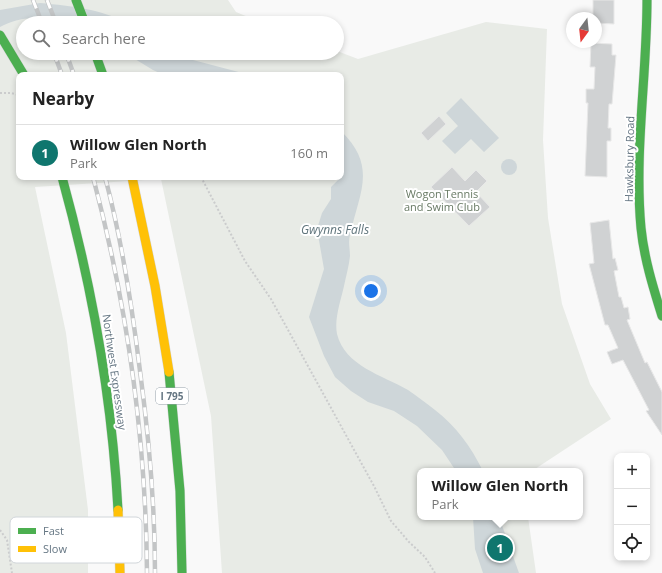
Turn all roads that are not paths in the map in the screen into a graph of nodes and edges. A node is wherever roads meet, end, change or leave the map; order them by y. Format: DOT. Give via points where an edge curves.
graph roads {
  1 [pos="76,0"];
  2 [pos="647,0"];
  3 [pos="82,16"];
  4 [pos="0,35"];
  5 [pos="98,60"];
  6 [pos="22,72"];
  7 [pos="102,72"];
  8 [pos="63,180"];
  9 [pos="133,180"];
  10 [pos="662,316"];
  11 [pos="117,517"];
  12 [pos="120,563"];
  13 [pos="120,573"];
  14 [pos="182,573"];
  1 -- 3 [label="main road"];
  2 -- 10 [label="main road, Hawksbury Road" via="639,172 640,215 651,283"];
  4 -- 6 [label="main road"];
  5 -- 7 [label="main road"];
  8 -- 11 [label="main road, Northwest Expressway" via="90,288 109,406"];
  9 -- 14 [label="main road, I 795" via="156,293 172,399 179,482"];
  12 -- 13 [label="main road, Northwest Expressway"];
}
